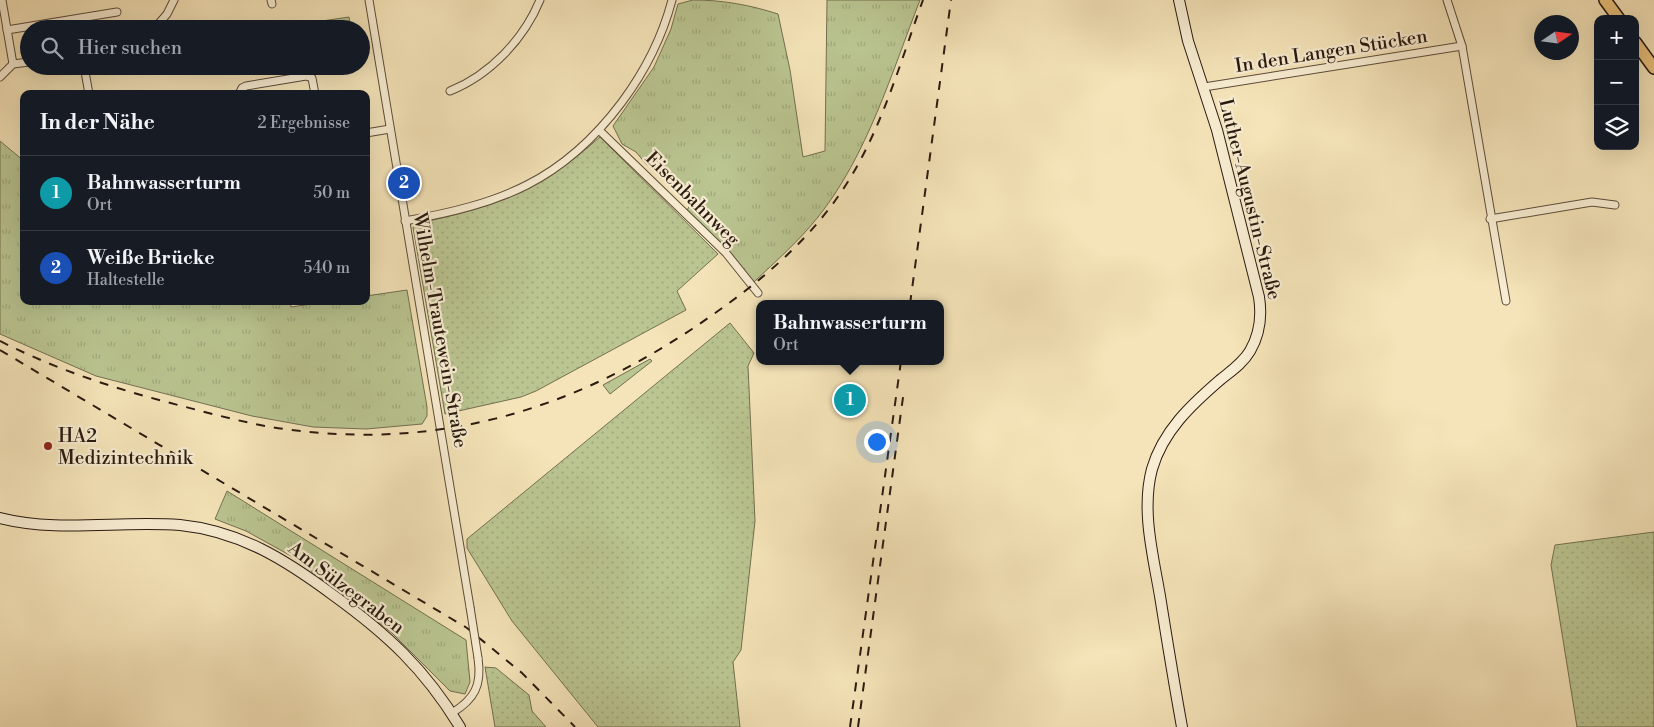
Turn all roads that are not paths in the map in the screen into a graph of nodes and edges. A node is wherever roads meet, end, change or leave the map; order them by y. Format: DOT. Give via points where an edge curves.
graph roads {
  1 [pos="2,0"];
  2 [pos="174,0"];
  3 [pos="369,0"];
  4 [pos="540,0"];
  5 [pos="672,0"];
  6 [pos="1179,0"];
  7 [pos="1447,0"];
  8 [pos="1605,0"];
  9 [pos="117,12"];
  10 [pos="1616,15"];
  11 [pos="68,20"];
  12 [pos="162,20"];
  13 [pos="20,28"];
  14 [pos="7,30"];
  15 [pos="1462,46"];
  16 [pos="1639,47"];
  17 [pos="20,63"];
  18 [pos="13,64"];
  19 [pos="1654,68"];
  20 [pos="86,75"];
  21 [pos="0,77"];
  22 [pos="1204,87"];
  23 [pos="88,90"];
  24 [pos="241,90"];
  25 [pos="314,90"];
  26 [pos="450,91"];
  27 [pos="390,129"];
  28 [pos="600,130"];
  29 [pos="370,132"];
  30 [pos="1614,205"];
  31 [pos="1490,219"];
  32 [pos="405,221"];
  33 [pos="758,293"];
  34 [pos="1506,301"];
  35 [pos="0,518"];
  36 [pos="452,713"];
  37 [pos="460,727"];
  38 [pos="1182,727"];
  1 -- 14 [label="street"];
  2 -- 12 [label="street"];
  3 -- 27 [label="street, Wilhelm-Trautewein-Straße"];
  4 -- 26 [label="street" via="522,32 487,70"];
  5 -- 28 [label="street" via="647,64"];
  6 -- 22 [label="street, Luther-Augustin-Straße" via="1188,41"];
  7 -- 15 [label="street, In den Langen Stücken"];
  8 -- 10 [label="main road"];
  9 -- 11 [label="street"];
  13 -- 14 [label="street"];
  14 -- 18 [label="street"];
  15 -- 22 [label="street, In den Langen Stücken"];
  15 -- 31 [label="street, In den Langen Stücken"];
  16 -- 19 [label="main road"];
  17 -- 18 [label="street"];
  18 -- 21 [label="street"];
  20 -- 23 [label="street"];
  22 -- 38 [label="street, Luther-Augustin-Straße" via="1255,279 1261,318 1254,343 1243,361 1171,428 1158,453 1150,479 1151,544"];
  24 -- 25 [label="street" via="246,86 306,76 312,78"];
  27 -- 29 [label="street"];
  27 -- 32 [label="street, Wilhelm-Trautewein-Straße"];
  28 -- 32 [label="street" via="551,172 502,196 464,210"];
  28 -- 33 [label="street, Eisenbahnweg" via="726,253"];
  30 -- 31 [label="street" via="1592,202"];
  31 -- 34 [label="street, In den Langen Stücken"];
  32 -- 36 [label="street, Wilhelm-Trautewein-Straße, bridge" via="442,425 480,672 475,692 468,703"];
  35 -- 36 [label="street, Am Sülzegraben" via="50,526 181,526 219,532 252,543 300,570 389,638 420,671"];
  36 -- 37 [label="street, Am Sülzegraben"];
}
